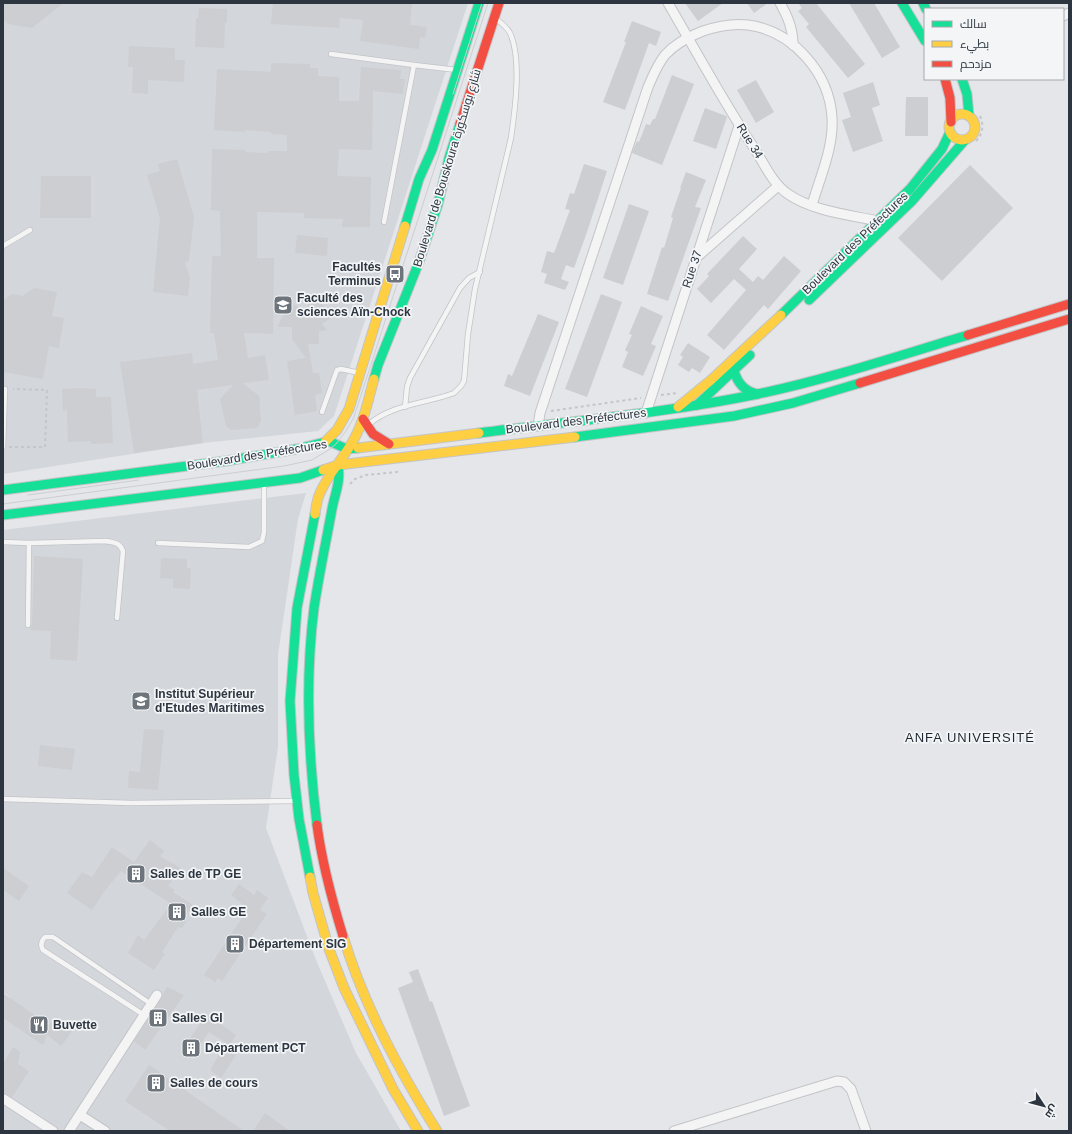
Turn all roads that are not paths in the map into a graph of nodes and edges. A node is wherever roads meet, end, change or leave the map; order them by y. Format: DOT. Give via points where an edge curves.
graph roads {
  1 [pos="479,3"];
  2 [pos="499,3"];
  3 [pos="668,3"];
  4 [pos="780,3"];
  5 [pos="902,3"];
  6 [pos="494,17"];
  7 [pos="688,38"];
  8 [pos="924,39"];
  9 [pos="793,45"];
  10 [pos="331,54"];
  11 [pos="414,65"];
  12 [pos="457,70"];
  13 [pos="945,80"];
  14 [pos="964,80"];
  15 [pos="969,116"];
  16 [pos="951,122"];
  17 [pos="739,126"];
  18 [pos="950,132"];
  19 [pos="965,140"];
  20 [pos="778,186"];
  21 [pos="812,205"];
  22 [pos="878,221"];
  23 [pos="384,222"];
  24 [pos="30,230"];
  25 [pos="3,246"];
  26 [pos="696,258"];
  27 [pos="480,272"];
  28 [pos="1069,304"];
  29 [pos="1069,319"];
  30 [pos="734,370"];
  31 [pos="360,373"];
  32 [pos="4,389"];
  33 [pos="757,394"];
  34 [pos="697,405"];
  35 [pos="405,407"];
  36 [pos="676,409"];
  37 [pos="322,412"];
  38 [pos="646,413"];
  39 [pos="692,421"];
  40 [pos="365,423"];
  41 [pos="671,424"];
  42 [pos="538,426"];
  43 [pos="325,442"];
  44 [pos="389,444"];
  45 [pos="3,447"];
  46 [pos="347,450"];
  47 [pos="338,465"];
  48 [pos="300,478"];
  49 [pos="264,482"];
  50 [pos="315,488"];
  51 [pos="3,490"];
  52 [pos="3,515"];
  53 [pos="3,542"];
  54 [pos="29,543"];
  55 [pos="158,543"];
  56 [pos="117,618"];
  57 [pos="28,625"];
  58 [pos="3,799"];
  59 [pos="297,801"];
  60 [pos="157,995"];
  61 [pos="151,1004"];
  62 [pos="144,1016"];
  63 [pos="4,1099"];
  64 [pos="80,1114"];
  65 [pos="53,1131"];
  66 [pos="69,1131"];
  67 [pos="104,1131"];
  68 [pos="418,1131"];
  69 [pos="437,1131"];
  70 [pos="674,1131"];
  71 [pos="866,1131"];
  1 -- 12 [label="street, Boulevard de Bouskoura شارع بوسكورة"];
  2 -- 6 [label="street, Boulevard de Bouskoura شارع بوسكورة"];
  3 -- 7 [label="street, Rue 34"];
  4 -- 9 [label="street" via="791,25"];
  5 -- 8 [label="street"];
  6 -- 27 [label="lane" via="509,31 515,47 515,101 511,138"];
  6 -- 40 [label="street, Boulevard de Bouskoura شارع بوسكورة" via="449,158 424,248 378,365"];
  7 -- 9 [label="street" via="724,25 748,25 772,32"];
  7 -- 17 [label="street, Rue 34"];
  7 -- 42 [label="street" via="665,55 648,87 540,413"];
  9 -- 21 [label="street" via="817,70 829,99 832,116 832,134"];
  10 -- 11 [label="lane"];
  11 -- 12 [label="lane"];
  11 -- 23 [label="lane"];
  12 -- 31 [label="street, Boulevard de Bouskoura شارع بوسكورة" via="432,150 417,187"];
  13 -- 16 [label="street" via="950,98"];
  14 -- 15 [label="street"];
  15 -- 16 [label="street" via="960,114"];
  15 -- 19 [label="street" via="975,122 975,132"];
  16 -- 18 [label="street"];
  17 -- 20 [label="street, Rue 34"];
  17 -- 26 [label="street, Rue 37"];
  18 -- 19 [label="street" via="955,138"];
  18 -- 22 [label="street, Boulevard des Préfectures" via="942,149 926,170"];
  19 -- 30 [label="street, Boulevard des Préfectures" via="912,201"];
  20 -- 21 [label="street, Rue 34"];
  20 -- 26 [label="street"];
  21 -- 22 [label="street, Rue 34"];
  22 -- 36 [label="street, Boulevard des Préfectures" via="717,375"];
  24 -- 25 [label="lane"];
  26 -- 38 [label="street, Rue 37"];
  27 -- 35 [label="lane" via="469,278 460,288 414,370 407,388"];
  27 -- 35 [label="lane" via="471,312 462,386 449,395"];
  28 -- 33 [label="street, Boulevard des Préfectures" via="831,377"];
  29 -- 39 [label="street, Boulevard des Préfectures" via="794,404"];
  30 -- 33 [label="street" via="740,385 748,392"];
  30 -- 34 [label="street, Boulevard des Préfectures"];
  31 -- 37 [label="lane" via="337,370"];
  31 -- 43 [label="street, Boulevard de Bouskoura شارع بوسكورة" via="347,414 337,430"];
  32 -- 45 [label="lane"];
  33 -- 34 [label="street, Boulevard des Préfectures"];
  34 -- 36 [label="street, Boulevard des Préfectures"];
  34 -- 39 [label="street, Boulevard des Préfectures" via="692,414"];
  35 -- 40 [label="lane"];
  36 -- 38 [label="street, Boulevard des Préfectures"];
  36 -- 41 [label="street"];
  38 -- 42 [label="street, Boulevard des Préfectures"];
  39 -- 41 [label="street, Boulevard des Préfectures"];
  40 -- 44 [label="street" via="376,437"];
  40 -- 46 [label="street, Boulevard de Bouskoura شارع بوسكورة"];
  41 -- 47 [label="street, Boulevard des Préfectures"];
  42 -- 44 [label="street, Boulevard des Préfectures"];
  43 -- 46 [label="street, Boulevard des Préfectures" via="331,442"];
  43 -- 51 [label="street, Boulevard des Préfectures" via="226,461"];
  44 -- 46 [label="street, Boulevard des Préfectures"];
  46 -- 47 [label="street, Boulevard de Bouskoura شارع بوسكورة"];
  47 -- 48 [label="street, Boulevard des Préfectures"];
  47 -- 50 [label="street, Boulevard de Bouskoura شارع بوسكورة"];
  47 -- 69 [label="street" via="341,477 317,589 308,683 308,726 316,813 332,898 359,980 383,1035"];
  48 -- 49 [label="street, Boulevard des Préfectures"];
  48 -- 50 [label="street"];
  49 -- 52 [label="street, Boulevard des Préfectures"];
  49 -- 55 [label="lane" via="262,541 249,547"];
  50 -- 59 [label="street" via="297,608 290,701"];
  53 -- 54 [label="lane"];
  54 -- 56 [label="lane" via="106,541 120,546 123,551"];
  54 -- 57 [label="lane"];
  58 -- 59 [label="lane" via="192,804"];
  59 -- 68 [label="street" via="306,860 329,949 344,988 393,1089"];
  60 -- 61 [label="street"];
  61 -- 62 [label="street"];
  61 -- 62 [label="lane" via="53,937 45,937 42,940 43,950"];
  62 -- 64 [label="street"];
  63 -- 65 [label="street"];
  64 -- 66 [label="street"];
  64 -- 67 [label="street"];
  70 -- 71 [label="street" via="837,1081 844,1082 851,1089"];
}
